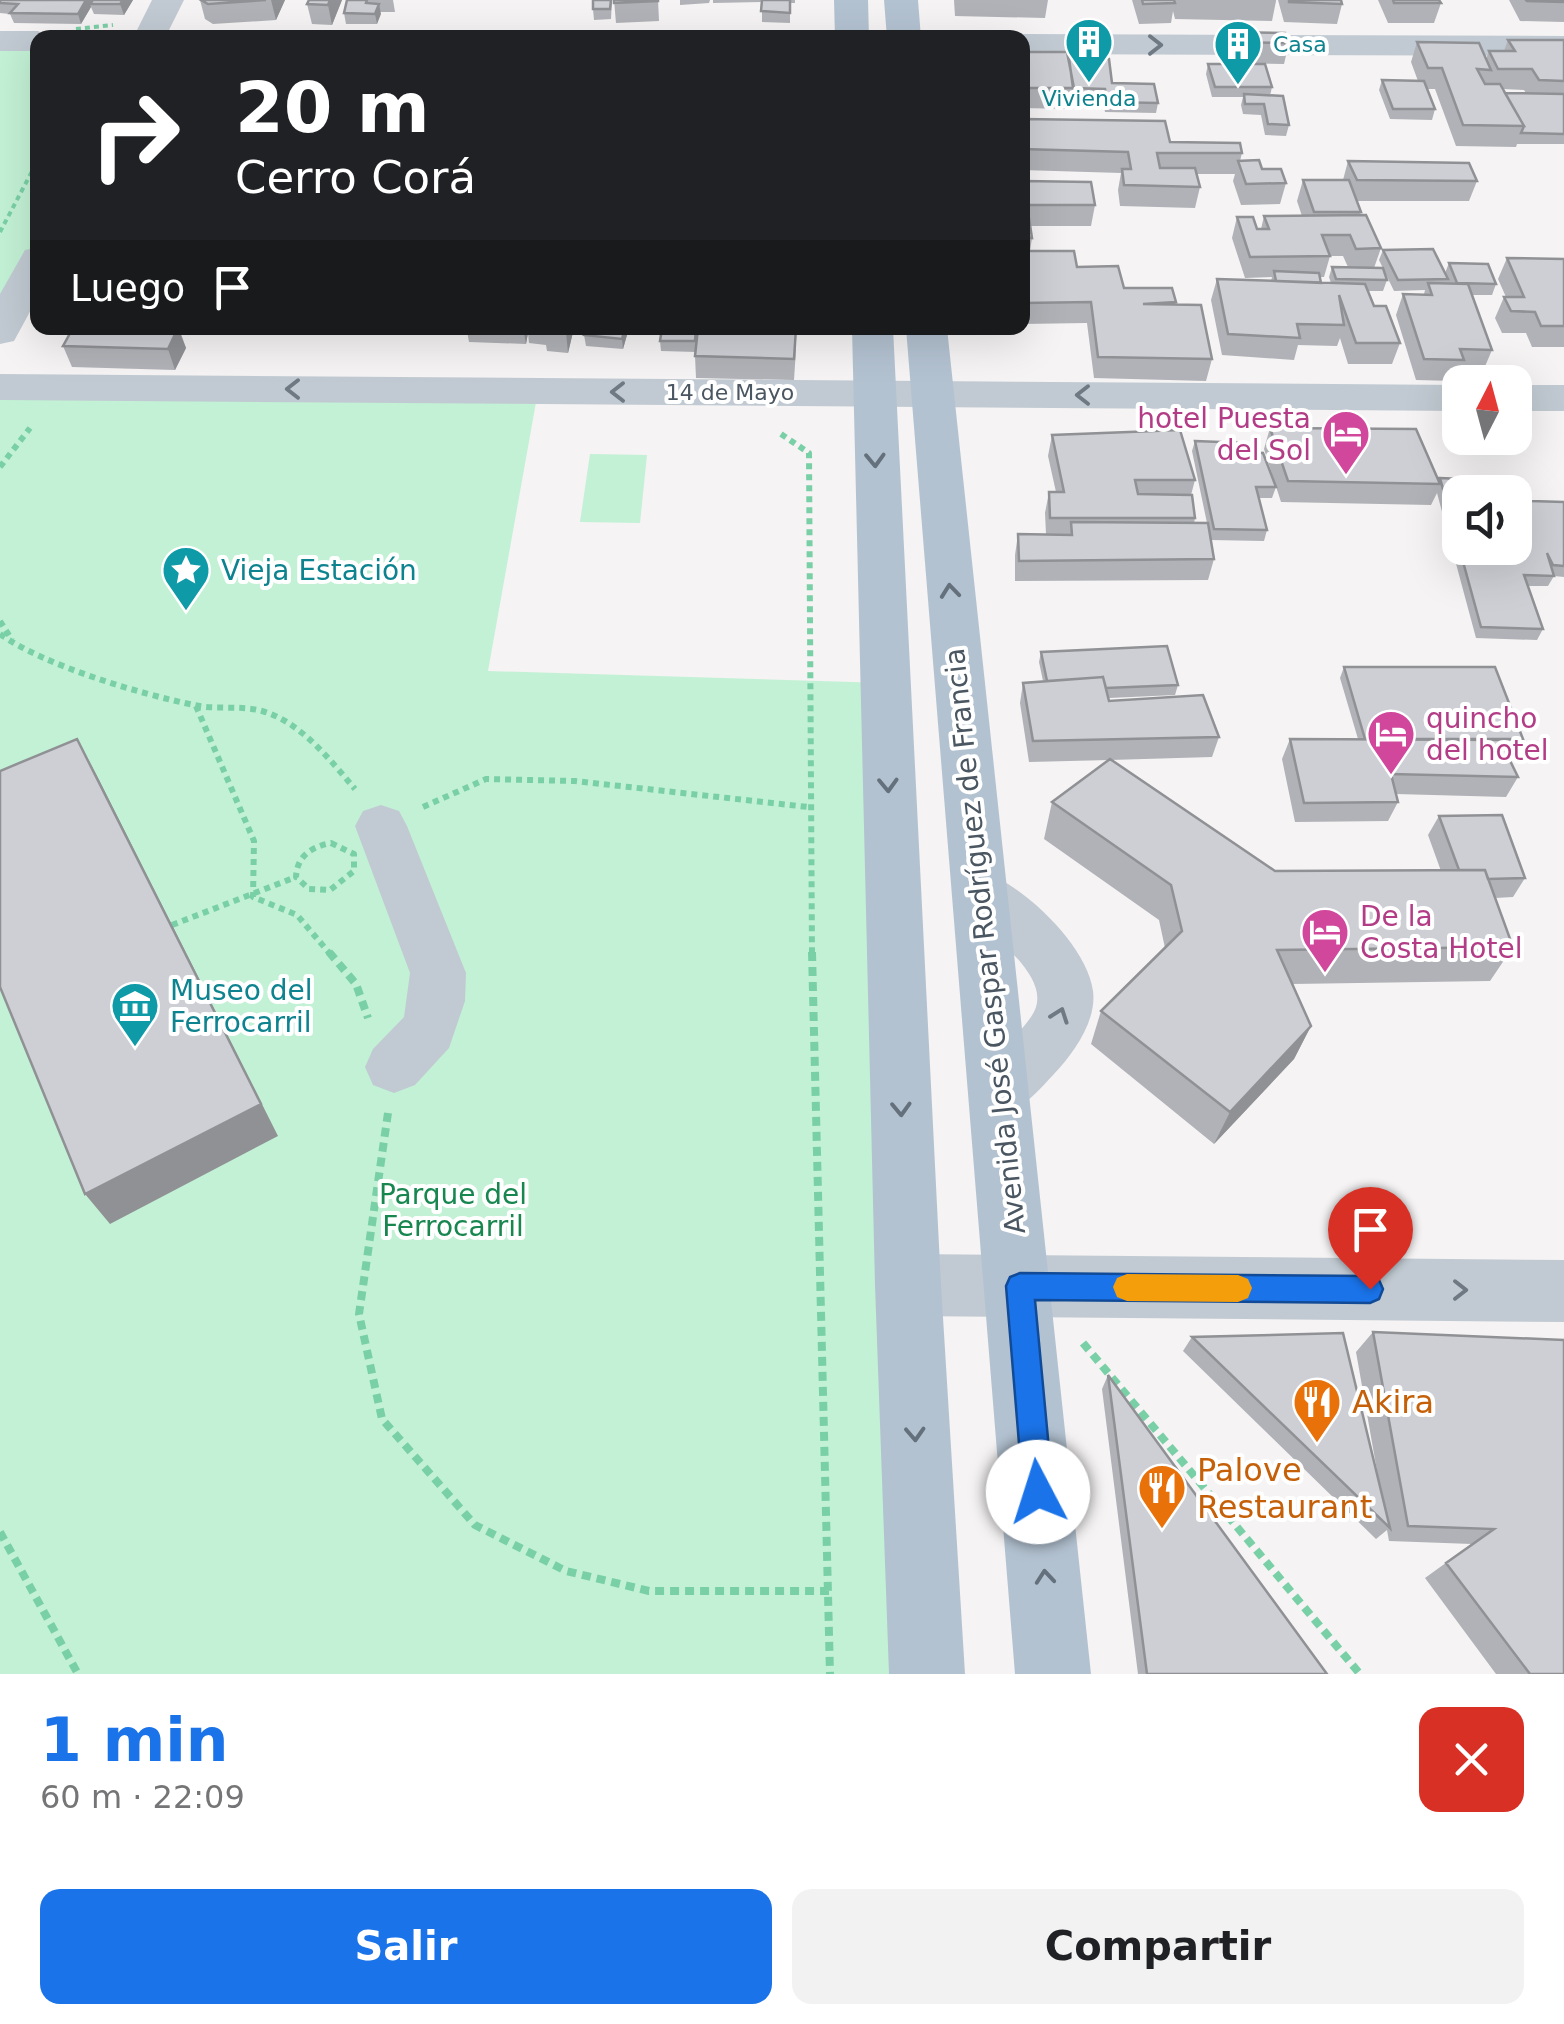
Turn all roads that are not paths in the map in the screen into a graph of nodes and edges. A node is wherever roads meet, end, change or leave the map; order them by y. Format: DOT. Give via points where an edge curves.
graph roads {
  1 [pos="168,0"];
  2 [pos="851,0"];
  3 [pos="901,0"];
  4 [pos="153,30"];
  5 [pos="852,30"];
  6 [pos="903,30"];
  7 [pos="0,41"];
  8 [pos="30,41"];
  9 [pos="1030,44"];
  10 [pos="1564,46"];
  11 [pos="30,274"];
  12 [pos="0,332"];
  13 [pos="872,335"];
  14 [pos="926,335"];
  15 [pos="0,387"];
  16 [pos="872,393"];
  17 [pos="930,394"];
  18 [pos="1442,398"];
  19 [pos="1532,398"];
  20 [pos="1564,398"];
  21 [pos="381,826"];
  22 [pos="394,1067"];
  23 [pos="908,1285"];
  24 [pos="1020,1286"];
  25 [pos="1564,1291"];
  26 [pos="927,1674"];
  27 [pos="1053,1674"];
  1 -- 4 [label="street"];
  2 -- 5 [label="main road"];
  3 -- 6 [label="main road"];
  7 -- 8 [label="street"];
  9 -- 10 [label="street, one-way"];
  11 -- 12 [label="street"];
  13 -- 16 [label="main road"];
  14 -- 17 [label="main road, Avenida José Gaspar Rodríguez de Francia"];
  16 -- 15 [label="street, 14 de Mayo, one-way"];
  16 -- 17 [label="street, 14 de Mayo"];
  16 -- 23 [label="main road, one-way"];
  18 -- 17 [label="street, 14 de Mayo, one-way"];
  24 -- 17 [label="main road, Avenida José Gaspar Rodríguez de Francia, one-way"];
  19 -- 20 [label="street"];
  21 -- 22 [label="street" via="438,973 429,1030"];
  23 -- 24 [label="street"];
  23 -- 26 [label="main road, one-way"];
  24 -- 25 [label="street, one-way"];
  27 -- 24 [label="main road, Avenida José Gaspar Rodríguez de Francia, one-way"];
}
